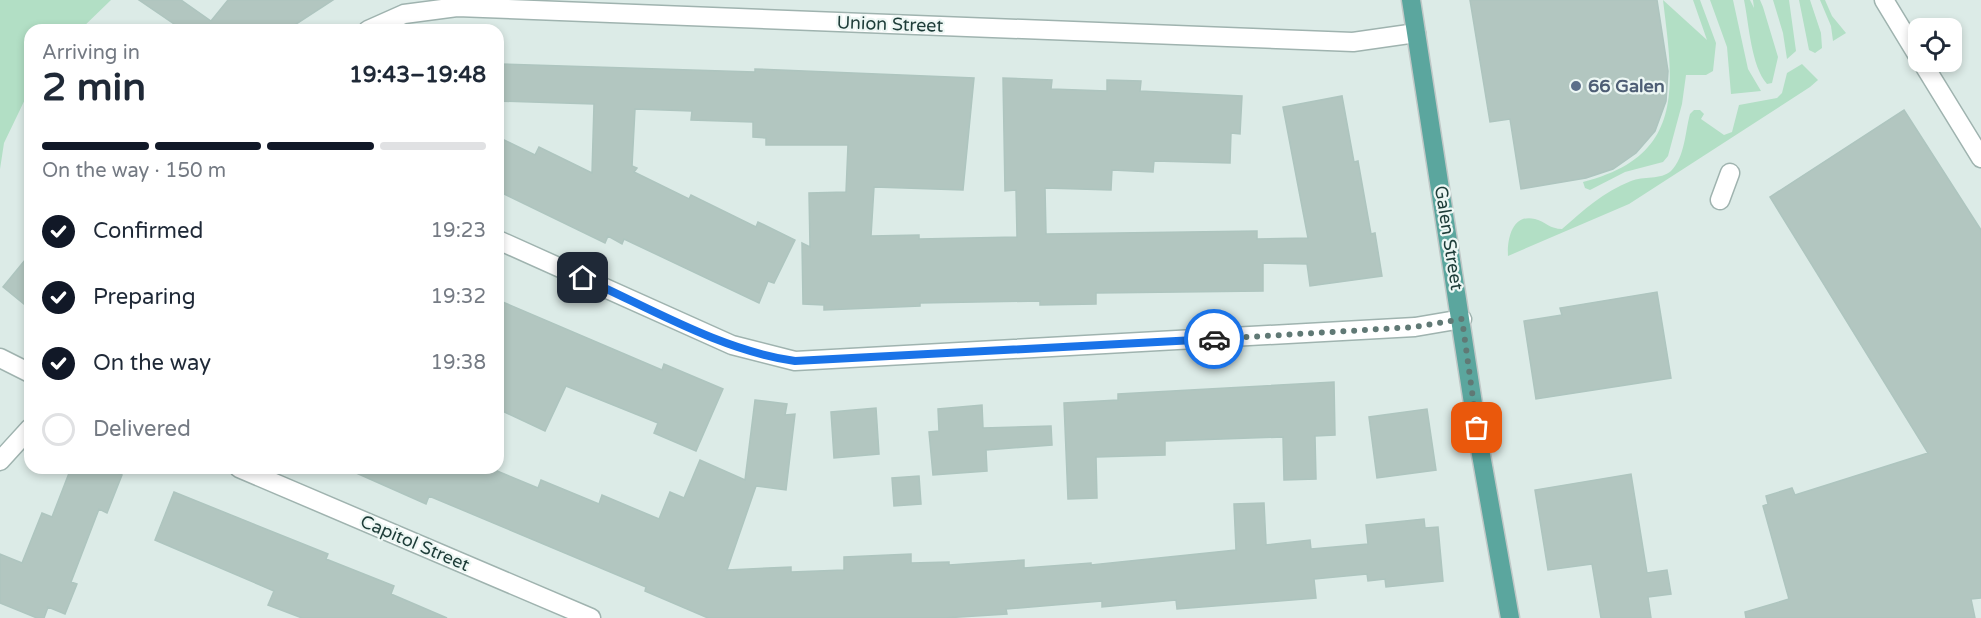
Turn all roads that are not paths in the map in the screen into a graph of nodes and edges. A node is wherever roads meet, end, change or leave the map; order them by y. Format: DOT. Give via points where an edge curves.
graph roads {
  1 [pos="1411,0"];
  2 [pos="1884,0"];
  3 [pos="382,24"];
  4 [pos="1416,33"];
  5 [pos="1908,40"];
  6 [pos="1928,72"];
  7 [pos="1981,158"];
  8 [pos="1730,173"];
  9 [pos="1720,200"];
  10 [pos="504,243"];
  11 [pos="1462,319"];
  12 [pos="0,358"];
  13 [pos="24,370"];
  14 [pos="24,435"];
  15 [pos="0,461"];
  16 [pos="253,474"];
  17 [pos="591,618"];
  18 [pos="1510,618"];
  1 -- 4 [label="main road, Galen Street"];
  2 -- 5 [label="street"];
  3 -- 4 [label="street, Union Street" via="404,14 457,7 1353,42"];
  4 -- 11 [label="main road, Galen Street"];
  6 -- 7 [label="street"];
  8 -- 9 [label="street"];
  10 -- 11 [label="street" via="732,345 795,361 1415,327"];
  11 -- 18 [label="main road, Galen Street"];
  12 -- 13 [label="street"];
  14 -- 15 [label="street"];
  16 -- 17 [label="street, Capitol Street"];
}
